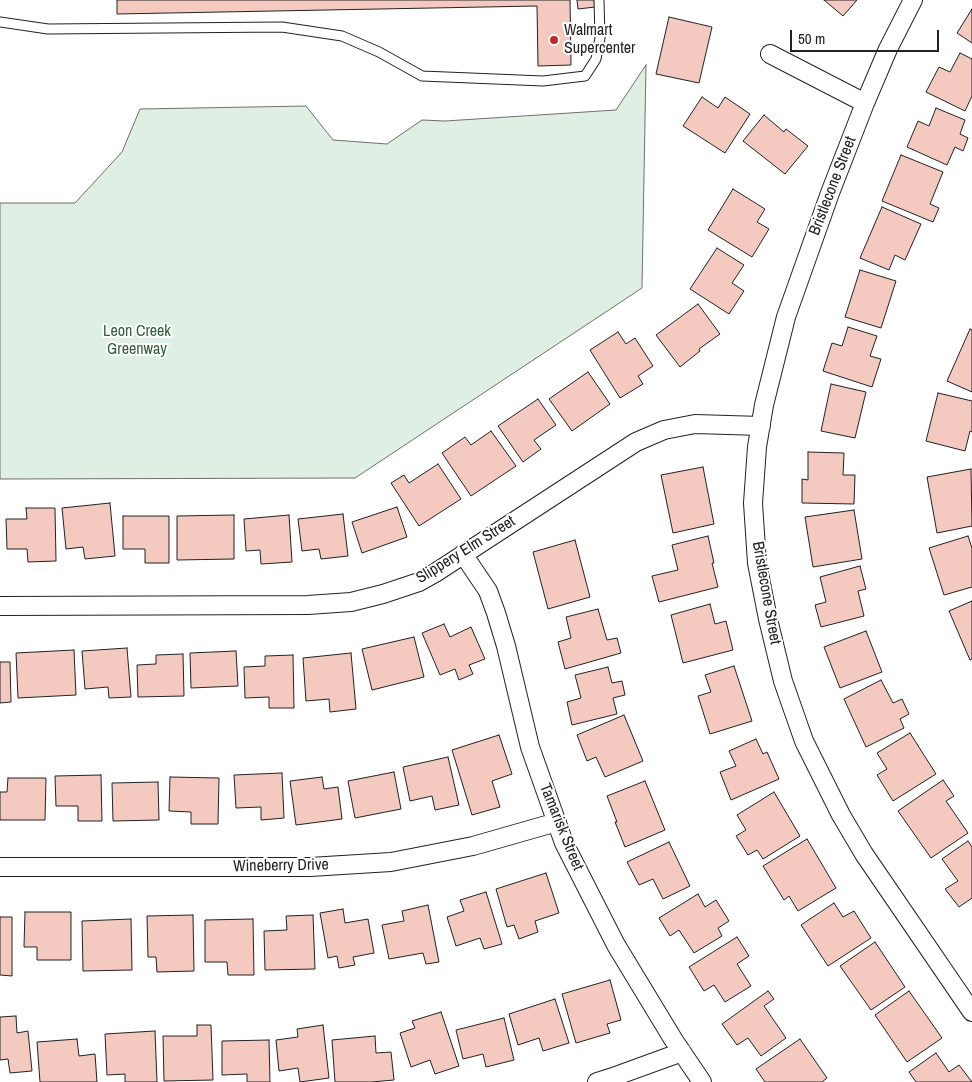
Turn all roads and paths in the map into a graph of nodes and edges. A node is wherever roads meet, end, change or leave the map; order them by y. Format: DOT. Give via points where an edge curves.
graph roads {
  1 [pos="599,0"];
  2 [pos="913,0"];
  3 [pos="0,22"];
  4 [pos="770,54"];
  5 [pos="865,103"];
  6 [pos="761,426"];
  7 [pos="463,554"];
  8 [pos="0,606"];
  9 [pos="557,822"];
  10 [pos="0,867"];
  11 [pos="972,1012"];
  12 [pos="682,1052"];
  13 [pos="597,1082"];
  14 [pos="702,1082"];
  1 -- 3 [label="lane" via="600,38 596,59 585,76 543,81 422,76 342,36 282,27 48,28"];
  2 -- 5 [label="street, Bristlecone Street"];
  4 -- 5 [label="street"];
  5 -- 6 [label="street, Bristlecone Street" via="786,317"];
  6 -- 7 [label="street, Slippery Elm Street" via="695,424 664,430 636,442"];
  6 -- 11 [label="street, Bristlecone Street" via="753,503 758,564 783,681 804,742 864,854"];
  7 -- 8 [label="street, Slippery Elm Street" via="418,582 351,602"];
  7 -- 9 [label="street, Tamarisk Street" via="488,591 496,613 530,748"];
  9 -- 10 [label="street, Wineberry Drive" via="473,846 391,862 310,867"];
  9 -- 12 [label="street, Tamarisk Street" via="564,843 616,945"];
  12 -- 13 [label="street"];
  12 -- 14 [label="street, Tamarisk Street"];
}
